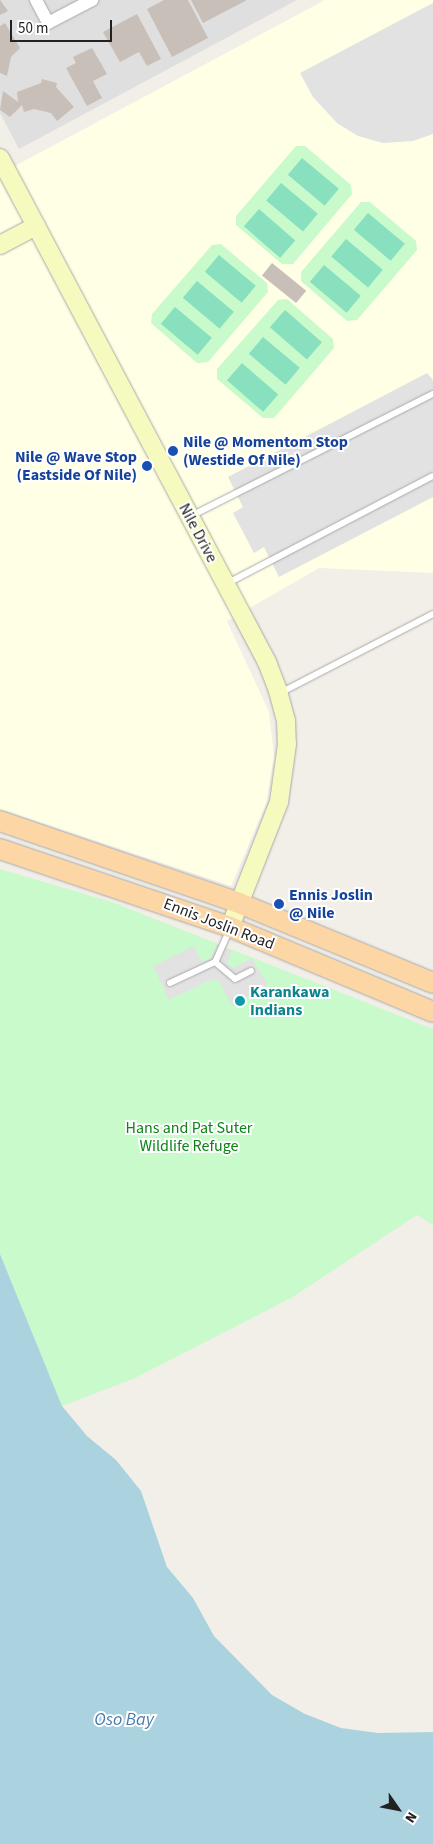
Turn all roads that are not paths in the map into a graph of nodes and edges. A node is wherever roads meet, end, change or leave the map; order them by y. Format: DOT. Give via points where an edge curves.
graph roads {
  1 [pos="36,0"];
  2 [pos="92,0"];
  3 [pos="0,158"];
  4 [pos="36,226"];
  5 [pos="0,245"];
  6 [pos="433,394"];
  7 [pos="433,476"];
  8 [pos="190,516"];
  9 [pos="226,584"];
  10 [pos="433,614"];
  11 [pos="279,693"];
  12 [pos="0,821"];
  13 [pos="0,849"];
  14 [pos="239,903"];
  15 [pos="230,927"];
  16 [pos="216,962"];
  17 [pos="251,971"];
  18 [pos="170,983"];
  19 [pos="433,983"];
  20 [pos="433,1012"];
  1 -- 2 [label="street" via="48,23"];
  3 -- 4 [label="main road, Nile Drive"];
  4 -- 5 [label="main road"];
  4 -- 8 [label="main road, Nile Drive"];
  6 -- 8 [label="lane"];
  7 -- 9 [label="lane"];
  8 -- 9 [label="main road, Nile Drive"];
  9 -- 11 [label="main road, Nile Drive" via="267,662"];
  10 -- 11 [label="lane"];
  11 -- 14 [label="main road, Nile Drive" via="286,720 287,744 279,802"];
  12 -- 14 [label="main road, Ennis Joslin Road"];
  13 -- 15 [label="main road, Ennis Joslin Road"];
  14 -- 15 [label="main road, Nile Drive"];
  14 -- 19 [label="main road, Ennis Joslin Road"];
  15 -- 16 [label="lane"];
  15 -- 20 [label="main road, Ennis Joslin Road"];
  16 -- 17 [label="lane" via="235,979"];
  16 -- 18 [label="lane"];
}
